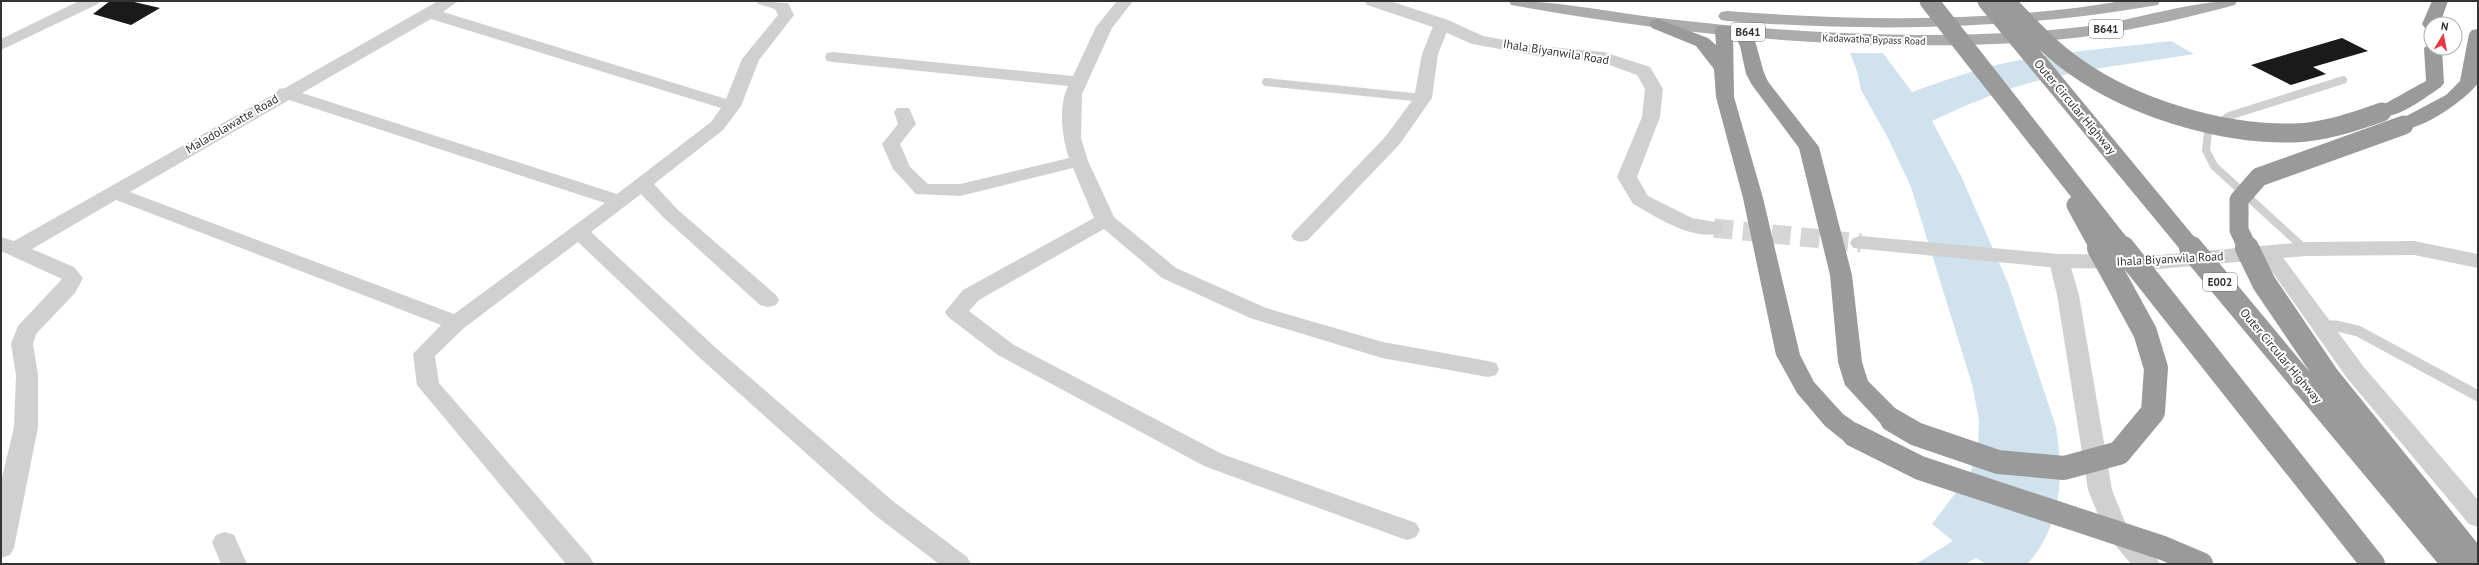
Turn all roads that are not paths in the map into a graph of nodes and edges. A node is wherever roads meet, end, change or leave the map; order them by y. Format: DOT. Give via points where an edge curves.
graph roads {
  1 [pos="92,1"];
  2 [pos="450,1"];
  3 [pos="764,1"];
  4 [pos="1125,1"];
  5 [pos="1373,1"];
  6 [pos="1517,1"];
  7 [pos="1605,1"];
  8 [pos="1929,1"];
  9 [pos="1987,1"];
  10 [pos="2005,1"];
  11 [pos="2152,1"];
  12 [pos="2229,1"];
  13 [pos="2440,1"];
  14 [pos="429,13"];
  15 [pos="2434,16"];
  16 [pos="1732,23"];
  17 [pos="1442,24"];
  18 [pos="1658,24"];
  19 [pos="2478,34"];
  20 [pos="1,45"];
  21 [pos="2433,56"];
  22 [pos="833,57"];
  23 [pos="1723,69"];
  24 [pos="2342,80"];
  25 [pos="1078,82"];
  26 [pos="1266,82"];
  27 [pos="285,93"];
  28 [pos="1423,98"];
  29 [pos="732,106"];
  30 [pos="903,112"];
  31 [pos="2048,152"];
  32 [pos="1079,160"];
  33 [pos="642,183"];
  34 [pos="113,192"];
  35 [pos="620,201"];
  36 [pos="1105,220"];
  37 [pos="1714,228"];
  38 [pos="579,232"];
  39 [pos="1301,236"];
  40 [pos="1860,243"];
  41 [pos="9,246"];
  42 [pos="2306,249"];
  43 [pos="2269,253"];
  44 [pos="2059,261"];
  45 [pos="2478,262"];
  46 [pos="768,300"];
  47 [pos="456,323"];
  48 [pos="2320,326"];
  49 [pos="1488,369"];
  50 [pos="2478,396"];
  51 [pos="6,499"];
  52 [pos="2478,517"];
  53 [pos="1407,530"];
  54 [pos="1,548"];
  55 [pos="2478,563"];
  56 [pos="581,564"];
  57 [pos="958,564"];
  58 [pos="2147,564"];
  59 [pos="2201,564"];
  60 [pos="2373,564"];
  61 [pos="2454,564"];
  1 -- 20 [label="street"];
  2 -- 14 [label="street, Maladolawatte Road"];
  3 -- 29 [label="street" via="782,6 786,15 751,59"];
  4 -- 25 [label="street" via="1104,27"];
  5 -- 17 [label="street, Ihala Biyanwila Road"];
  6 -- 18 [label="main road, Kadawatha Bypass Road / B641"];
  7 -- 16 [label="main road, Kadawatha Bypass Road / B641"];
  8 -- 31 [label="highway, bridge"];
  9 -- 61 [label="highway, Outer Circular Highway / E002, bridge"];
  10 -- 21 [label="highway, bridge" via="2055,51 2091,76 2140,102 2174,114 2230,128 2292,133 2335,127 2382,112 2435,83"];
  11 -- 16 [label="main road, Kadawatha Bypass Road / B641" via="2043,16 1926,22"];
  12 -- 16 [label="main road, Kadawatha Bypass Road / B641" via="2122,27 2007,40 1848,38"];
  13 -- 15 [label="highway"];
  14 -- 27 [label="street, Maladolawatte Road"];
  14 -- 29 [label="street"];
  16 -- 18 [label="main road, Kadawatha Bypass Road / B641"];
  16 -- 23 [label="highway"];
  16 -- 31 [label="highway, bridge" via="1749,46 1755,74 1809,147 1841,275 1850,362 1857,385 1892,420 1916,434 1998,462 2064,468 2119,453 2153,412 2156,368 2144,332"];
  17 -- 28 [label="street" via="1430,54"];
  17 -- 37 [label="street, Ihala Biyanwila Road" via="1478,40 1539,51 1604,57 1644,71 1654,89 1651,117 1627,177 1640,200 1687,224"];
  18 -- 23 [label="highway" via="1702,42"];
  19 -- 55 [label="highway, bridge" via="2469,83 2453,100 2404,125 2260,177 2239,200 2239,230 2264,283 2327,376"];
  22 -- 25 [label="street"];
  23 -- 59 [label="highway, bridge" via="1725,97 1753,198 1788,355 1804,387 1834,420 1854,435 1920,468 2164,548"];
  24 -- 42 [label="lane" via="2229,116 2208,132 2206,150 2214,166"];
  25 -- 32 [label="street" via="1073,94 1072,138"];
  26 -- 28 [label="lane"];
  27 -- 34 [label="street, Maladolawatte Road"];
  27 -- 35 [label="street"];
  28 -- 39 [label="street" via="1392,141"];
  29 -- 33 [label="street" via="717,126"];
  30 -- 32 [label="street" via="907,124 891,144 902,169 923,190 960,190"];
  31 -- 60 [label="highway, bridge"];
  32 -- 36 [label="street"];
  33 -- 35 [label="street"];
  33 -- 46 [label="street" via="670,213"];
  34 -- 41 [label="street, Maladolawatte Road"];
  34 -- 47 [label="street"];
  35 -- 38 [label="street"];
  36 -- 49 [label="street" via="1170,273 1258,314 1382,350"];
  36 -- 53 [label="street" via="971,295 956,312 1006,350 1213,460"];
  38 -- 47 [label="street"];
  38 -- 57 [label="street" via="708,352 885,510"];
  40 -- 44 [label="street, Ihala Biyanwila Road"];
  41 -- 51 [label="street" via="67,272 73,278 68,288 26,330 22,344 27,374 26,427"];
  42 -- 43 [label="street, Ihala Biyanwila Road"];
  42 -- 45 [label="street, Ihala Biyanwila Road" via="2414,248"];
  43 -- 44 [label="street, Ihala Biyanwila Road" via="2159,262"];
  43 -- 48 [label="street"];
  44 -- 58 [label="street" via="2068,295 2100,490 2115,527"];
  47 -- 56 [label="street" via="424,354 428,385"];
  48 -- 50 [label="lane" via="2337,326 2358,331"];
  48 -- 52 [label="street" via="2355,372"];
  51 -- 54 [label="street"];
}
